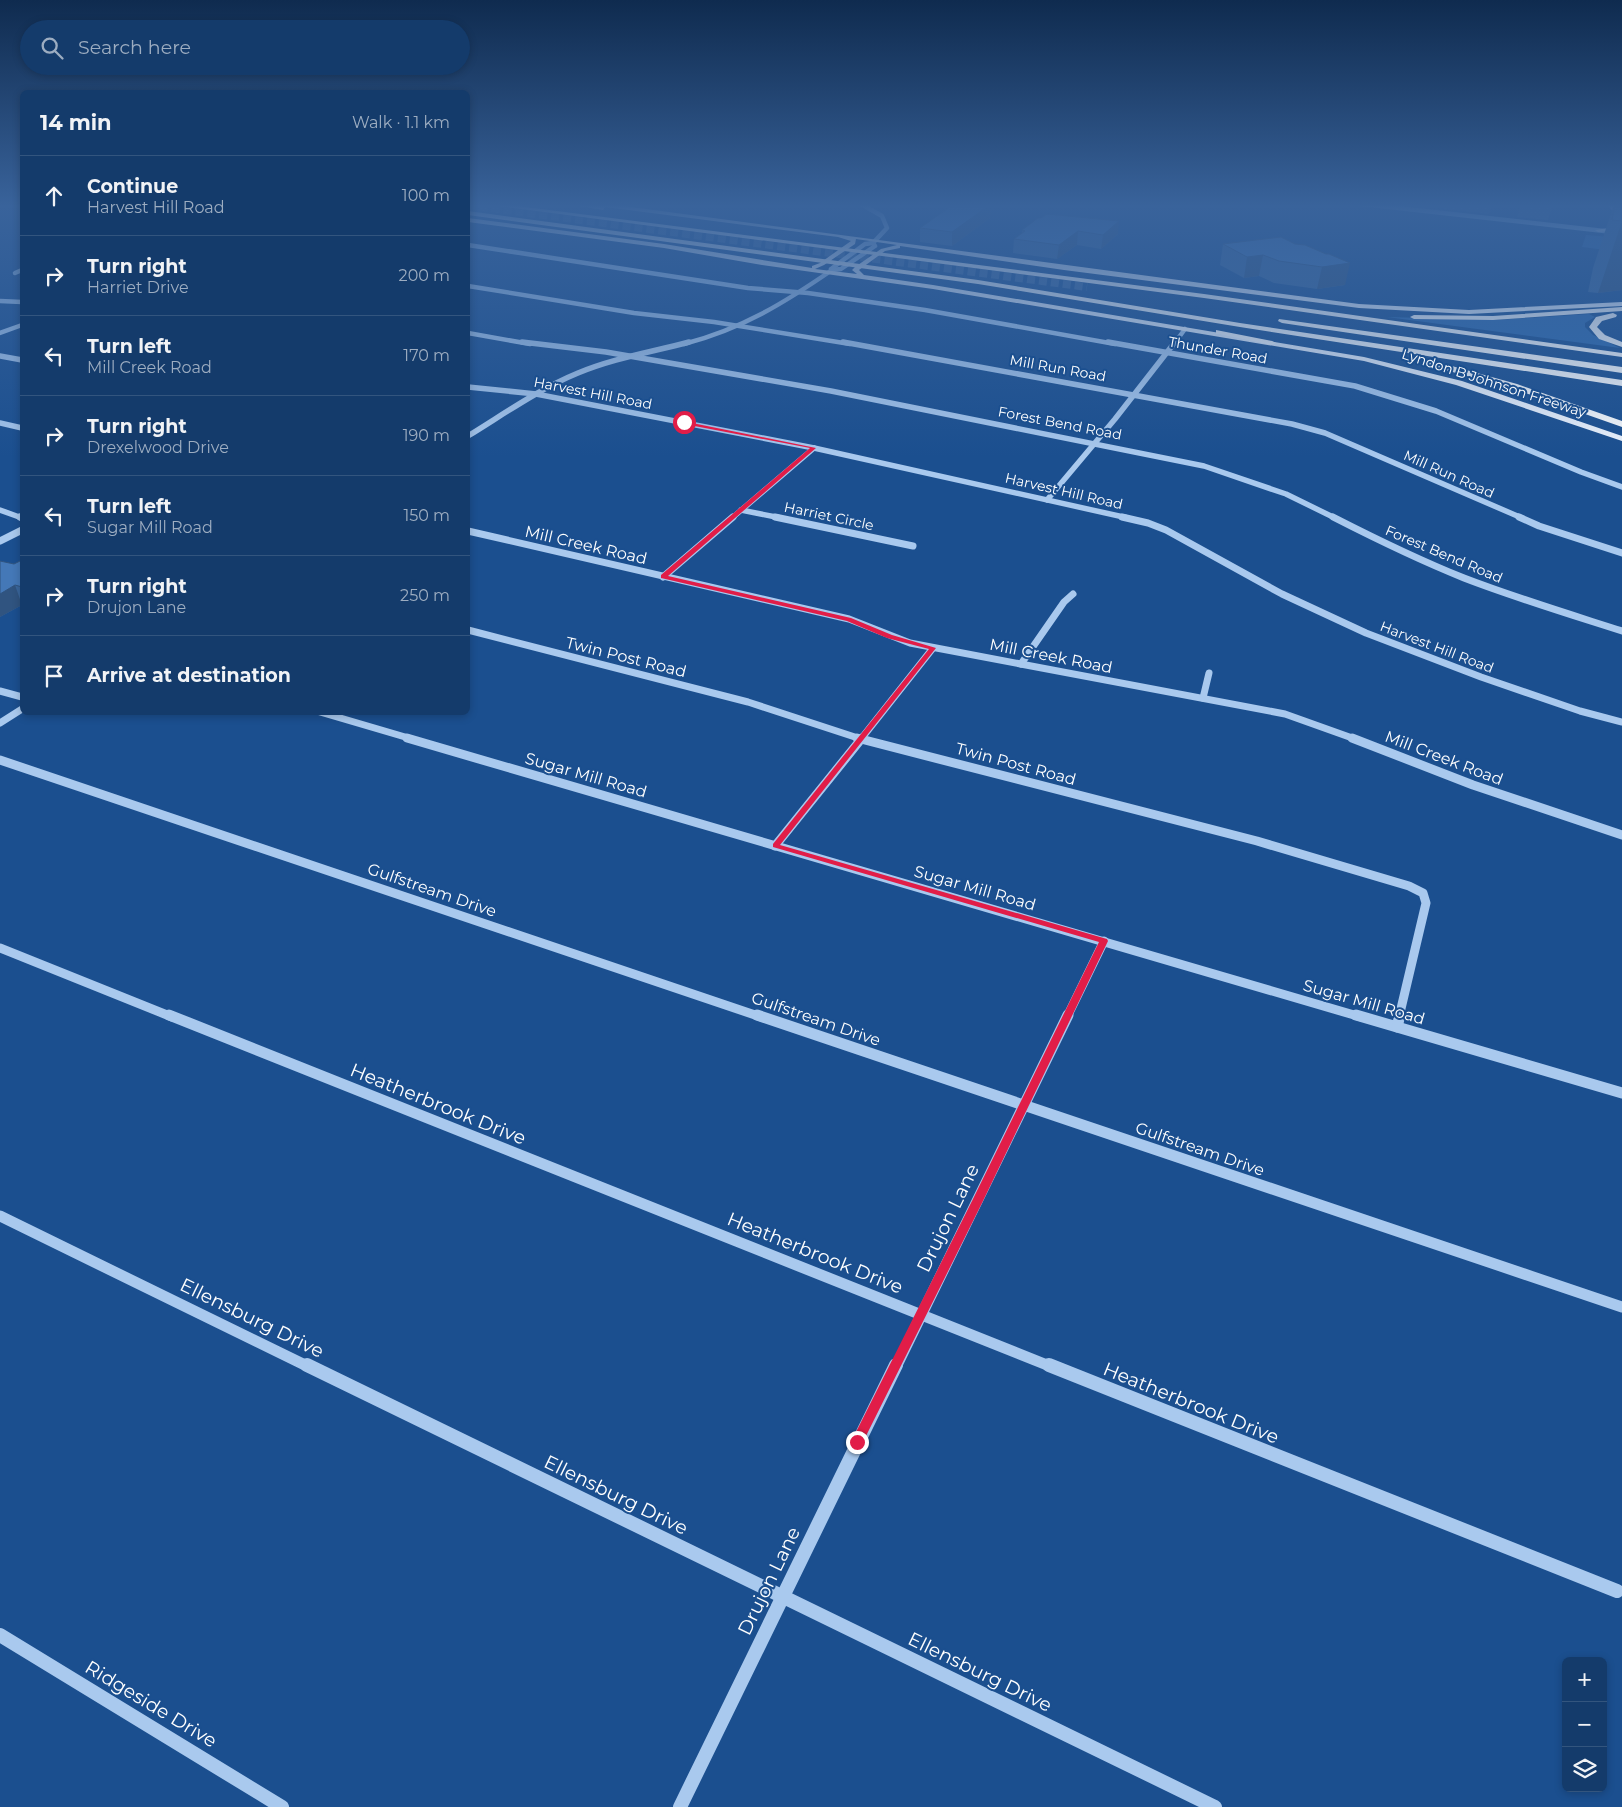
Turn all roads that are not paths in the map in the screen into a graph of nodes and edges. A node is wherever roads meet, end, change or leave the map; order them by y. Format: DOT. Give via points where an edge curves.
graph roads {
  1 [pos="482,288"];
  2 [pos="752,288"];
  3 [pos="804,288"];
  4 [pos="933,288"];
  5 [pos="962,288"];
  6 [pos="1016,288"];
  7 [pos="1145,288"];
  8 [pos="1219,288"];
  9 [pos="799,292"];
  10 [pos="1049,293"];
  11 [pos="1204,296"];
  12 [pos="0,301"];
  13 [pos="20,302"];
  14 [pos="1622,304"];
  15 [pos="1200,309"];
  16 [pos="1622,309"];
  17 [pos="1622,314"];
  18 [pos="1269,319"];
  19 [pos="1389,322"];
  20 [pos="20,325"];
  21 [pos="741,326"];
  22 [pos="1185,329"];
  23 [pos="0,333"];
  24 [pos="470,333"];
  25 [pos="1272,343"];
  26 [pos="1622,347"];
  27 [pos="1166,352"];
  28 [pos="1382,352"];
  29 [pos="1622,355"];
  30 [pos="0,356"];
  31 [pos="631,356"];
  32 [pos="20,360"];
  33 [pos="1622,364"];
  34 [pos="1622,370"];
  35 [pos="1622,383"];
  36 [pos="1622,386"];
  37 [pos="470,387"];
  38 [pos="536,394"];
  39 [pos="1134,394"];
  40 [pos="0,423"];
  41 [pos="1622,424"];
  42 [pos="20,428"];
  43 [pos="470,435"];
  44 [pos="1622,439"];
  45 [pos="1095,443"];
  46 [pos="814,448"];
  47 [pos="1622,487"];
  48 [pos="1047,500"];
  49 [pos="0,510"];
  50 [pos="741,510"];
  51 [pos="20,517"];
  52 [pos="20,531"];
  53 [pos="470,531"];
  54 [pos="0,542"];
  55 [pos="913,546"];
  56 [pos="1622,553"];
  57 [pos="664,577"];
  58 [pos="1073,594"];
  59 [pos="470,631"];
  60 [pos="1622,631"];
  61 [pos="933,648"];
  62 [pos="1021,664"];
  63 [pos="1209,673"];
  64 [pos="0,691"];
  65 [pos="20,697"];
  66 [pos="1203,698"];
  67 [pos="20,710"];
  68 [pos="330,715"];
  69 [pos="1622,722"];
  70 [pos="0,723"];
  71 [pos="860,738"];
  72 [pos="0,760"];
  73 [pos="1622,835"];
  74 [pos="775,846"];
  75 [pos="1104,941"];
  76 [pos="0,948"];
  77 [pos="1397,1027"];
  78 [pos="1622,1093"];
  79 [pos="1024,1105"];
  80 [pos="0,1216"];
  81 [pos="1622,1307"];
  82 [pos="922,1315"];
  83 [pos="1617,1591"];
  84 [pos="782,1596"];
  85 [pos="0,1634"];
  86 [pos="282,1807"];
  87 [pos="680,1807"];
  88 [pos="1215,1807"];
  1 -- 21 [label="street, Mill Run Road" via="634,313"];
  2 -- 9 [label="street, Thunder Road"];
  3 -- 9 [label="street"];
  4 -- 22 [label="main road, Lyndon B Johnson Freeway"];
  5 -- 25 [label="highway" via="1151,319"];
  6 -- 10 [label="highway, Lyndon B Johnson Freeway"];
  7 -- 11 [label="highway, Lyndon B Johnson Freeway"];
  8 -- 14 [label="main road" via="1393,309 1492,312"];
  9 -- 21 [label="street"];
  9 -- 27 [label="street, Thunder Road" via="926,310"];
  10 -- 28 [label="highway" via="1080,303"];
  10 -- 35 [label="highway, Lyndon B Johnson Freeway"];
  11 -- 16 [label="highway" via="1440,318 1517,317"];
  11 -- 19 [label="highway, Lyndon B Johnson Freeway"];
  12 -- 13 [label="street"];
  15 -- 33 [label="highway" via="1085,290"];
  17 -- 26 [label="highway" via="1599,319 1593,327"];
  18 -- 34 [label="highway"];
  19 -- 26 [label="highway"];
  19 -- 29 [label="highway, Lyndon B Johnson Freeway"];
  20 -- 23 [label="street"];
  21 -- 31 [label="street" via="714,336"];
  21 -- 39 [label="street, Mill Run Road"];
  22 -- 25 [label="main road, Lyndon B Johnson Freeway"];
  22 -- 27 [label="street"];
  24 -- 31 [label="street, Forest Bend Road"];
  25 -- 44 [label="main road, Lyndon B Johnson Freeway" via="1427,374"];
  27 -- 39 [label="street"];
  27 -- 47 [label="street, Thunder Road" via="1391,396"];
  28 -- 36 [label="highway"];
  28 -- 41 [label="highway" via="1485,377"];
  30 -- 32 [label="street"];
  31 -- 38 [label="street" via="577,373"];
  31 -- 45 [label="street, Forest Bend Road" via="872,398"];
  37 -- 38 [label="street, Harvest Hill Road"];
  38 -- 43 [label="street"];
  38 -- 46 [label="street, Harvest Hill Road"];
  39 -- 45 [label="street"];
  39 -- 56 [label="street, Mill Run Road" via="1325,433 1539,526"];
  40 -- 42 [label="street"];
  45 -- 48 [label="street"];
  45 -- 60 [label="street, Forest Bend Road" via="1204,466 1246,479 1286,494 1454,573 1529,602"];
  46 -- 48 [label="street, Harvest Hill Road"];
  46 -- 50 [label="street"];
  48 -- 69 [label="street, Harvest Hill Road" via="1166,530 1282,594 1361,630 1487,680"];
  49 -- 51 [label="street"];
  50 -- 55 [label="street, Harriet Circle"];
  50 -- 57 [label="street"];
  52 -- 54 [label="street"];
  53 -- 57 [label="street, Mill Creek Road"];
  57 -- 61 [label="street, Mill Creek Road" via="849,619 890,636"];
  58 -- 62 [label="street"];
  59 -- 71 [label="street, Twin Post Road" via="748,702"];
  61 -- 62 [label="street, Mill Creek Road"];
  61 -- 71 [label="street"];
  62 -- 66 [label="street, Mill Creek Road"];
  63 -- 66 [label="street"];
  64 -- 65 [label="street"];
  66 -- 73 [label="street, Mill Creek Road" via="1309,721 1424,767"];
  67 -- 70 [label="street"];
  68 -- 74 [label="street, Sugar Mill Road"];
  71 -- 74 [label="street"];
  71 -- 77 [label="street, Twin Post Road" via="1257,841 1387,879 1423,893 1426,902"];
  72 -- 79 [label="street, Gulfstream Drive"];
  74 -- 75 [label="street, Sugar Mill Road"];
  75 -- 77 [label="street, Sugar Mill Road"];
  75 -- 79 [label="street, Drujon Lane"];
  76 -- 82 [label="street, Heatherbrook Drive"];
  77 -- 78 [label="street, Sugar Mill Road"];
  79 -- 81 [label="street, Gulfstream Drive"];
  79 -- 82 [label="street, Drujon Lane"];
  80 -- 84 [label="street, Ellensburg Drive"];
  82 -- 83 [label="street, Heatherbrook Drive"];
  82 -- 84 [label="street, Drujon Lane"];
  84 -- 87 [label="street, Drujon Lane"];
  84 -- 88 [label="street, Ellensburg Drive"];
  85 -- 86 [label="street, Ridgeside Drive"];
}
